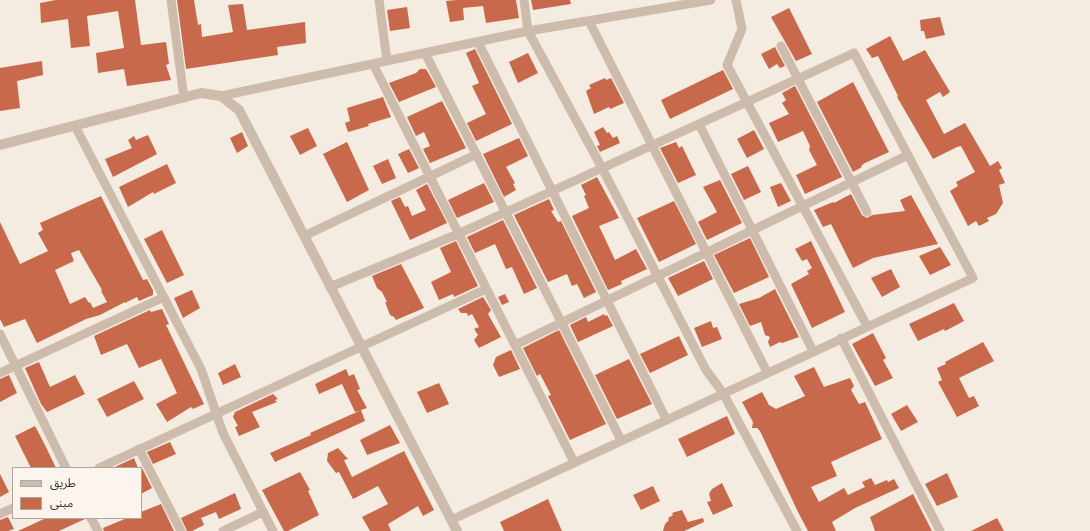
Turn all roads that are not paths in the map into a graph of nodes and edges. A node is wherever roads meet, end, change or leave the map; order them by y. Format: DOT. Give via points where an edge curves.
graph roads {
  1 [pos="171,0"];
  2 [pos="380,0"];
  3 [pos="524,0"];
  4 [pos="711,0"];
  5 [pos="736,0"];
  6 [pos="590,21"];
  7 [pos="528,31"];
  8 [pos="478,42"];
  9 [pos="781,46"];
  10 [pos="425,53"];
  11 [pos="387,61"];
  12 [pos="373,64"];
  13 [pos="798,79"];
  14 [pos="221,96"];
  15 [pos="184,98"];
  16 [pos="747,102"];
  17 [pos="699,124"];
  18 [pos="75,126"];
  19 [pos="0,145"];
  20 [pos="652,145"];
  21 [pos="477,154"];
  22 [pos="908,155"];
  23 [pos="602,168"];
  24 [pos="429,177"];
  25 [pos="852,182"];
  26 [pos="553,191"];
  27 [pos="803,206"];
  28 [pos="506,212"];
  29 [pos="867,212"];
  30 [pos="752,230"];
  31 [pos="458,234"];
  32 [pos="304,236"];
  33 [pos="707,253"];
  34 [pos="657,277"];
  35 [pos="330,287"];
  36 [pos="486,289"];
  37 [pos="164,297"];
  38 [pos="607,301"];
  39 [pos="562,323"];
  40 [pos="867,326"];
  41 [pos="0,334"];
  42 [pos="841,338"];
  43 [pos="515,345"];
  44 [pos="360,347"];
  45 [pos="813,351"];
  46 [pos="16,366"];
  47 [pos="767,372"];
  48 [pos="0,373"];
  49 [pos="723,393"];
  50 [pos="217,413"];
  51 [pos="666,419"];
  52 [pos="621,440"];
  53 [pos="139,449"];
  54 [pos="574,462"];
  55 [pos="66,467"];
  56 [pos="101,467"];
  57 [pos="12,508"];
  58 [pos="264,512"];
  59 [pos="0,514"];
  60 [pos="92,519"];
  61 [pos="451,520"];
  62 [pos="98,531"];
  63 [pos="181,531"];
  64 [pos="223,531"];
  65 [pos="273,531"];
  66 [pos="457,531"];
  67 [pos="797,531"];
  68 [pos="940,531"];
  1 -- 15 [label="street"];
  2 -- 11 [label="street"];
  3 -- 7 [label="street"];
  4 -- 6 [label="street"];
  5 -- 16 [label="street" via="742,29 727,65"];
  6 -- 7 [label="street"];
  6 -- 20 [label="street"];
  7 -- 8 [label="street"];
  7 -- 23 [label="street"];
  8 -- 10 [label="street"];
  8 -- 26 [label="street"];
  9 -- 13 [label="street"];
  10 -- 11 [label="street"];
  10 -- 21 [label="street"];
  11 -- 12 [label="street"];
  12 -- 14 [label="street"];
  12 -- 24 [label="street"];
  13 -- 16 [label="street"];
  13 -- 22 [label="street" via="854,54"];
  13 -- 25 [label="street"];
  14 -- 15 [label="street" via="201,93"];
  14 -- 32 [label="street" via="239,110"];
  15 -- 18 [label="street"];
  16 -- 17 [label="street"];
  16 -- 27 [label="street"];
  17 -- 20 [label="street"];
  17 -- 30 [label="street"];
  18 -- 19 [label="street"];
  18 -- 37 [label="street"];
  20 -- 23 [label="street"];
  20 -- 33 [label="street"];
  21 -- 24 [label="street"];
  21 -- 28 [label="street"];
  22 -- 25 [label="street"];
  22 -- 40 [label="street" via="973,278"];
  23 -- 26 [label="street"];
  23 -- 34 [label="street"];
  24 -- 31 [label="street"];
  24 -- 32 [label="street"];
  25 -- 27 [label="street"];
  25 -- 29 [label="street"];
  26 -- 28 [label="street"];
  26 -- 38 [label="street"];
  27 -- 30 [label="street"];
  27 -- 40 [label="street"];
  28 -- 31 [label="street"];
  28 -- 39 [label="street"];
  30 -- 33 [label="street"];
  30 -- 45 [label="street"];
  31 -- 35 [label="street"];
  31 -- 36 [label="street"];
  32 -- 35 [label="street"];
  33 -- 34 [label="street"];
  33 -- 47 [label="street"];
  34 -- 38 [label="street"];
  34 -- 49 [label="street" via="706,370"];
  35 -- 44 [label="street"];
  36 -- 43 [label="street"];
  36 -- 44 [label="street"];
  37 -- 46 [label="street"];
  37 -- 50 [label="street" via="201,370"];
  38 -- 39 [label="street"];
  38 -- 51 [label="street"];
  39 -- 43 [label="street"];
  39 -- 52 [label="street"];
  40 -- 42 [label="street"];
  41 -- 46 [label="street"];
  42 -- 45 [label="street"];
  42 -- 68 [label="street"];
  43 -- 54 [label="street"];
  44 -- 50 [label="street"];
  44 -- 61 [label="street"];
  45 -- 47 [label="street"];
  46 -- 48 [label="street"];
  46 -- 55 [label="street"];
  47 -- 49 [label="street"];
  49 -- 51 [label="street"];
  49 -- 67 [label="street"];
  50 -- 53 [label="street"];
  50 -- 58 [label="street" via="223,433"];
  51 -- 52 [label="street"];
  52 -- 54 [label="street"];
  53 -- 56 [label="street"];
  53 -- 63 [label="street"];
  54 -- 61 [label="street"];
  57 -- 59 [label="street"];
  58 -- 64 [label="street"];
  58 -- 65 [label="street"];
  60 -- 62 [label="street"];
  61 -- 66 [label="street"];
}
